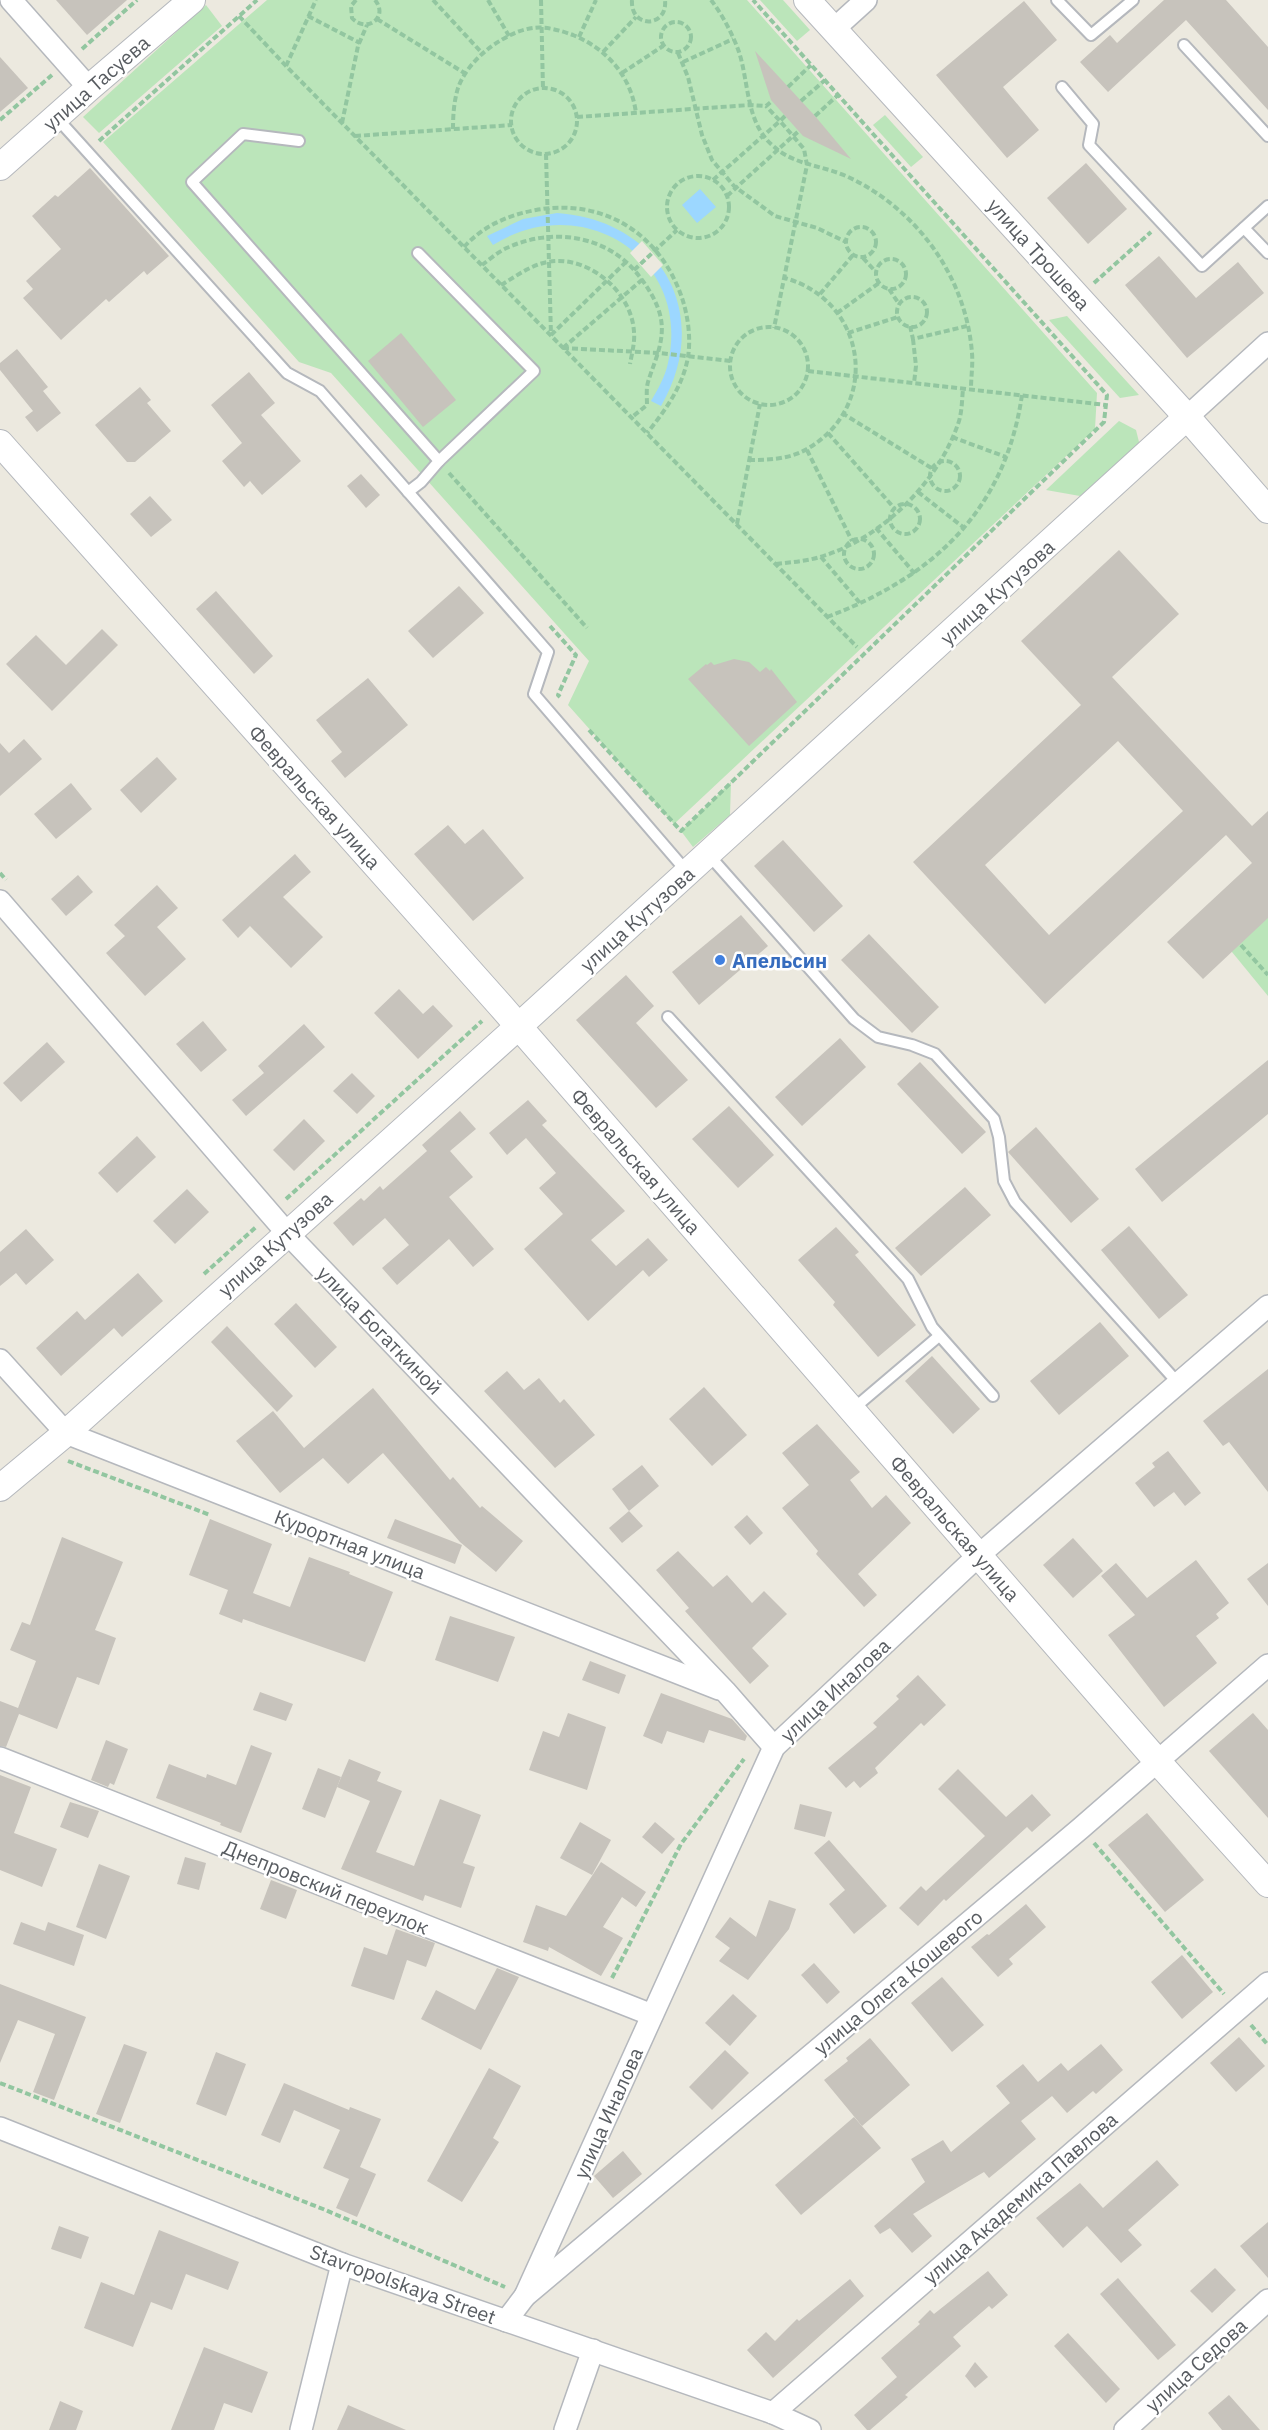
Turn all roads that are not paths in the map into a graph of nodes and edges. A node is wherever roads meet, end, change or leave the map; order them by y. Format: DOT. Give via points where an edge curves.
graph roads {
  1 [pos="11,0"];
  2 [pos="192,0"];
  3 [pos="807,0"];
  4 [pos="866,0"];
  5 [pos="1057,0"];
  6 [pos="1132,0"];
  7 [pos="834,29"];
  8 [pos="1184,45"];
  9 [pos="1062,87"];
  10 [pos="89,88"];
  11 [pos="56,117"];
  12 [pos="1268,136"];
  13 [pos="299,141"];
  14 [pos="0,168"];
  15 [pos="1268,206"];
  16 [pos="1244,228"];
  17 [pos="418,253"];
  18 [pos="1268,253"];
  19 [pos="1268,343"];
  20 [pos="1187,417"];
  21 [pos="0,443"];
  22 [pos="439,461"];
  23 [pos="408,492"];
  24 [pos="1268,510"];
  25 [pos="707,854"];
  26 [pos="688,873"];
  27 [pos="0,901"];
  28 [pos="668,1017"];
  29 [pos="519,1026"];
  30 [pos="287,1233"];
  31 [pos="1268,1306"];
  32 [pos="939,1336"];
  33 [pos="0,1360"];
  34 [pos="1178,1383"];
  35 [pos="993,1396"];
  36 [pos="852,1409"];
  37 [pos="66,1432"];
  38 [pos="0,1488"];
  39 [pos="979,1555"];
  40 [pos="1268,1665"];
  41 [pos="725,1691"];
  42 [pos="774,1747"];
  43 [pos="0,1758"];
  44 [pos="1158,1762"];
  45 [pos="1268,1884"];
  46 [pos="1268,1983"];
  47 [pos="652,2016"];
  48 [pos="0,2127"];
  49 [pos="342,2264"];
  50 [pos="525,2296"];
  51 [pos="1268,2300"];
  52 [pos="506,2320"];
  53 [pos="594,2350"];
  54 [pos="773,2413"];
  55 [pos="301,2430"];
  56 [pos="565,2430"];
  57 [pos="810,2430"];
  58 [pos="1125,2430"];
  1 -- 10 [label="street"];
  2 -- 10 [label="street, улица Тасуева"];
  3 -- 7 [label="street, улица Трошева"];
  4 -- 7 [label="street"];
  5 -- 6 [label="lane" via="1091,35"];
  7 -- 20 [label="street, улица Трошева"];
  8 -- 12 [label="lane"];
  9 -- 16 [label="lane" via="1093,124 1089,145 1202,266"];
  10 -- 11 [label="street, улица Тасуева"];
  11 -- 14 [label="street, улица Тасуева"];
  11 -- 23 [label="lane" via="287,373 320,391"];
  13 -- 22 [label="lane" via="243,134 192,182"];
  15 -- 16 [label="lane"];
  16 -- 18 [label="lane"];
  17 -- 22 [label="lane" via="534,371"];
  19 -- 20 [label="street, улица Кутузова"];
  20 -- 24 [label="street, улица Трошева"];
  20 -- 25 [label="street, улица Кутузова"];
  21 -- 29 [label="street, Февральская улица"];
  22 -- 23 [label="lane"];
  23 -- 26 [label="lane" via="548,652 534,694"];
  25 -- 26 [label="street, улица Кутузова"];
  25 -- 34 [label="lane" via="854,1019 878,1037 935,1054 993,1119 1004,1181 1015,1202"];
  26 -- 29 [label="street, улица Кутузова"];
  27 -- 30 [label="street, улица Богаткиной"];
  28 -- 32 [label="lane" via="908,1279"];
  29 -- 30 [label="street, улица Кутузова"];
  29 -- 36 [label="street, Февральская улица"];
  30 -- 37 [label="street, улица Кутузова"];
  30 -- 41 [label="street, улица Богаткиной"];
  31 -- 34 [label="street, улица Иналова"];
  32 -- 35 [label="lane"];
  32 -- 36 [label="lane"];
  33 -- 37 [label="street, Курортная улица"];
  34 -- 39 [label="street, улица Иналова"];
  36 -- 39 [label="street, Февральская улица"];
  37 -- 38 [label="street, улица Кутузова"];
  37 -- 41 [label="street, Курортная улица"];
  39 -- 42 [label="street, улица Иналова"];
  39 -- 44 [label="street, Февральская улица"];
  40 -- 44 [label="street, улица Олега Кошевого"];
  41 -- 42 [label="street, улица Богаткиной"];
  42 -- 47 [label="street, улица Иналова"];
  43 -- 47 [label="street, Днепровский переулок"];
  44 -- 45 [label="street, Февральская улица"];
  44 -- 50 [label="street, улица Олега Кошевого"];
  46 -- 54 [label="street, улица Академика Павлова"];
  47 -- 50 [label="street, улица Иналова"];
  48 -- 49 [label="street, Stavropolskaya Street"];
  49 -- 52 [label="street, Stavropolskaya Street"];
  49 -- 55 [label="street"];
  50 -- 52 [label="street"];
  51 -- 58 [label="street, улица Седова"];
  52 -- 53 [label="street, Stavropolskaya Street"];
  53 -- 54 [label="street, Stavropolskaya Street"];
  53 -- 56 [label="street"];
  54 -- 57 [label="street, Stavropolskaya Street"];
}
